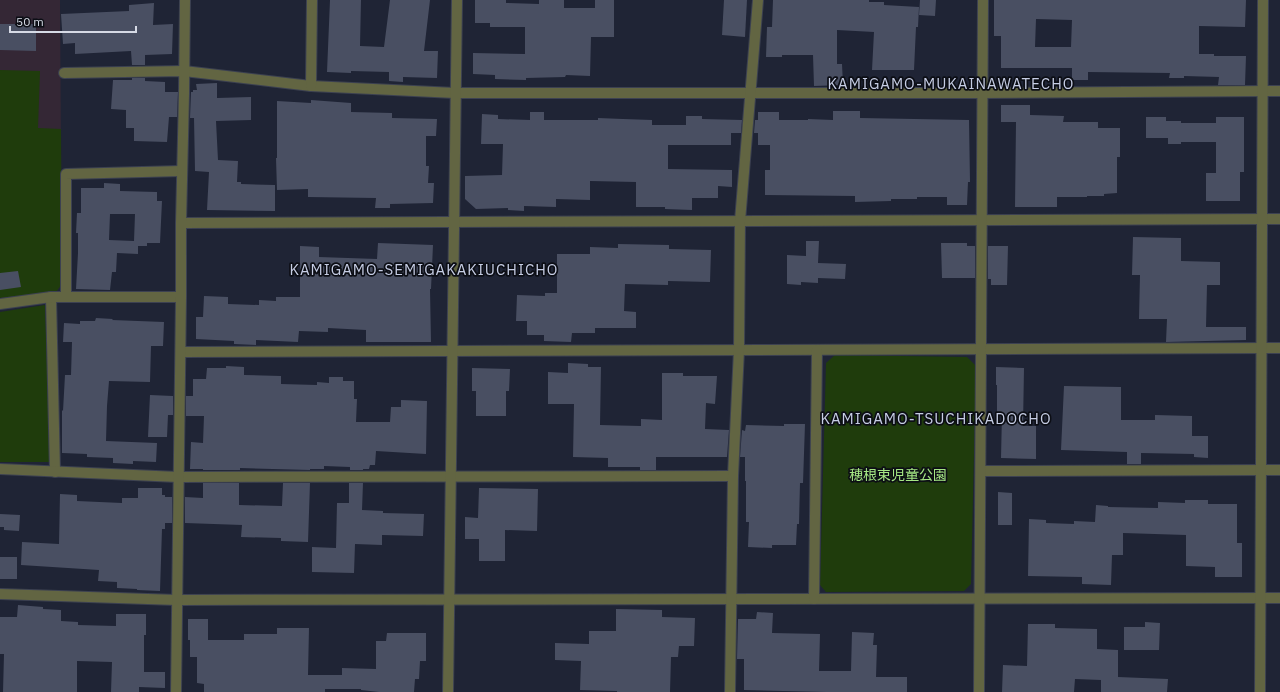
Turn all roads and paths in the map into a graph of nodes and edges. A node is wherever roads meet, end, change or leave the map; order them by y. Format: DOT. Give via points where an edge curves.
graph roads {
  1 [pos="185,0"];
  2 [pos="312,0"];
  3 [pos="457,0"];
  4 [pos="758,0"];
  5 [pos="983,0"];
  6 [pos="1263,0"];
  7 [pos="184,71"];
  8 [pos="64,73"];
  9 [pos="311,86"];
  10 [pos="1263,91"];
  11 [pos="1280,91"];
  12 [pos="455,93"];
  13 [pos="982,93"];
  14 [pos="751,94"];
  15 [pos="181,171"];
  16 [pos="1262,219"];
  17 [pos="1280,219"];
  18 [pos="982,220"];
  19 [pos="740,221"];
  20 [pos="454,222"];
  21 [pos="181,223"];
  22 [pos="51,297"];
  23 [pos="66,297"];
  24 [pos="181,297"];
  25 [pos="0,304"];
  26 [pos="1261,348"];
  27 [pos="1280,348"];
  28 [pos="981,349"];
  29 [pos="739,350"];
  30 [pos="818,350"];
  31 [pos="452,351"];
  32 [pos="181,352"];
  33 [pos="0,469"];
  34 [pos="1261,470"];
  35 [pos="1280,470"];
  36 [pos="981,471"];
  37 [pos="55,472"];
  38 [pos="733,476"];
  39 [pos="178,477"];
  40 [pos="451,477"];
  41 [pos="0,594"];
  42 [pos="1260,598"];
  43 [pos="1280,598"];
  44 [pos="814,599"];
  45 [pos="980,599"];
  46 [pos="177,600"];
  47 [pos="449,600"];
  48 [pos="730,600"];
  49 [pos="176,692"];
  50 [pos="448,692"];
  51 [pos="730,692"];
  52 [pos="979,692"];
  53 [pos="1260,692"];
  1 -- 7 [label="street"];
  2 -- 9 [label="street"];
  3 -- 12 [label="street"];
  4 -- 14 [label="street"];
  5 -- 13 [label="street"];
  6 -- 10 [label="street"];
  7 -- 8 [label="street"];
  7 -- 9 [label="street"];
  7 -- 15 [label="street"];
  9 -- 12 [label="street"];
  10 -- 11 [label="street"];
  10 -- 13 [label="street"];
  10 -- 16 [label="street"];
  12 -- 14 [label="street"];
  12 -- 20 [label="street"];
  13 -- 14 [label="street"];
  13 -- 18 [label="street"];
  14 -- 19 [label="street"];
  15 -- 21 [label="street"];
  15 -- 23 [label="street" via="66,174"];
  16 -- 17 [label="street"];
  16 -- 18 [label="street"];
  16 -- 26 [label="street"];
  18 -- 19 [label="street"];
  18 -- 28 [label="street"];
  19 -- 20 [label="street"];
  19 -- 29 [label="street"];
  20 -- 21 [label="street"];
  20 -- 31 [label="street"];
  21 -- 24 [label="street"];
  22 -- 23 [label="street"];
  22 -- 25 [label="street"];
  22 -- 37 [label="street"];
  23 -- 24 [label="street"];
  24 -- 32 [label="street"];
  26 -- 27 [label="street"];
  26 -- 28 [label="street"];
  26 -- 34 [label="street"];
  28 -- 30 [label="street"];
  28 -- 36 [label="street"];
  29 -- 30 [label="street"];
  29 -- 31 [label="street"];
  29 -- 38 [label="street"];
  30 -- 44 [label="street"];
  31 -- 32 [label="street"];
  31 -- 40 [label="street"];
  32 -- 39 [label="street"];
  33 -- 37 [label="street"];
  34 -- 35 [label="street"];
  34 -- 36 [label="street"];
  34 -- 42 [label="street"];
  36 -- 45 [label="street"];
  37 -- 39 [label="street"];
  38 -- 40 [label="street"];
  38 -- 48 [label="street"];
  39 -- 40 [label="street"];
  39 -- 46 [label="street"];
  40 -- 47 [label="street"];
  41 -- 46 [label="street"];
  42 -- 43 [label="street"];
  42 -- 45 [label="street"];
  42 -- 53 [label="street"];
  44 -- 45 [label="street"];
  44 -- 48 [label="street"];
  45 -- 52 [label="street"];
  46 -- 47 [label="street"];
  46 -- 49 [label="street"];
  47 -- 48 [label="street"];
  47 -- 50 [label="street"];
  48 -- 51 [label="street"];
}
